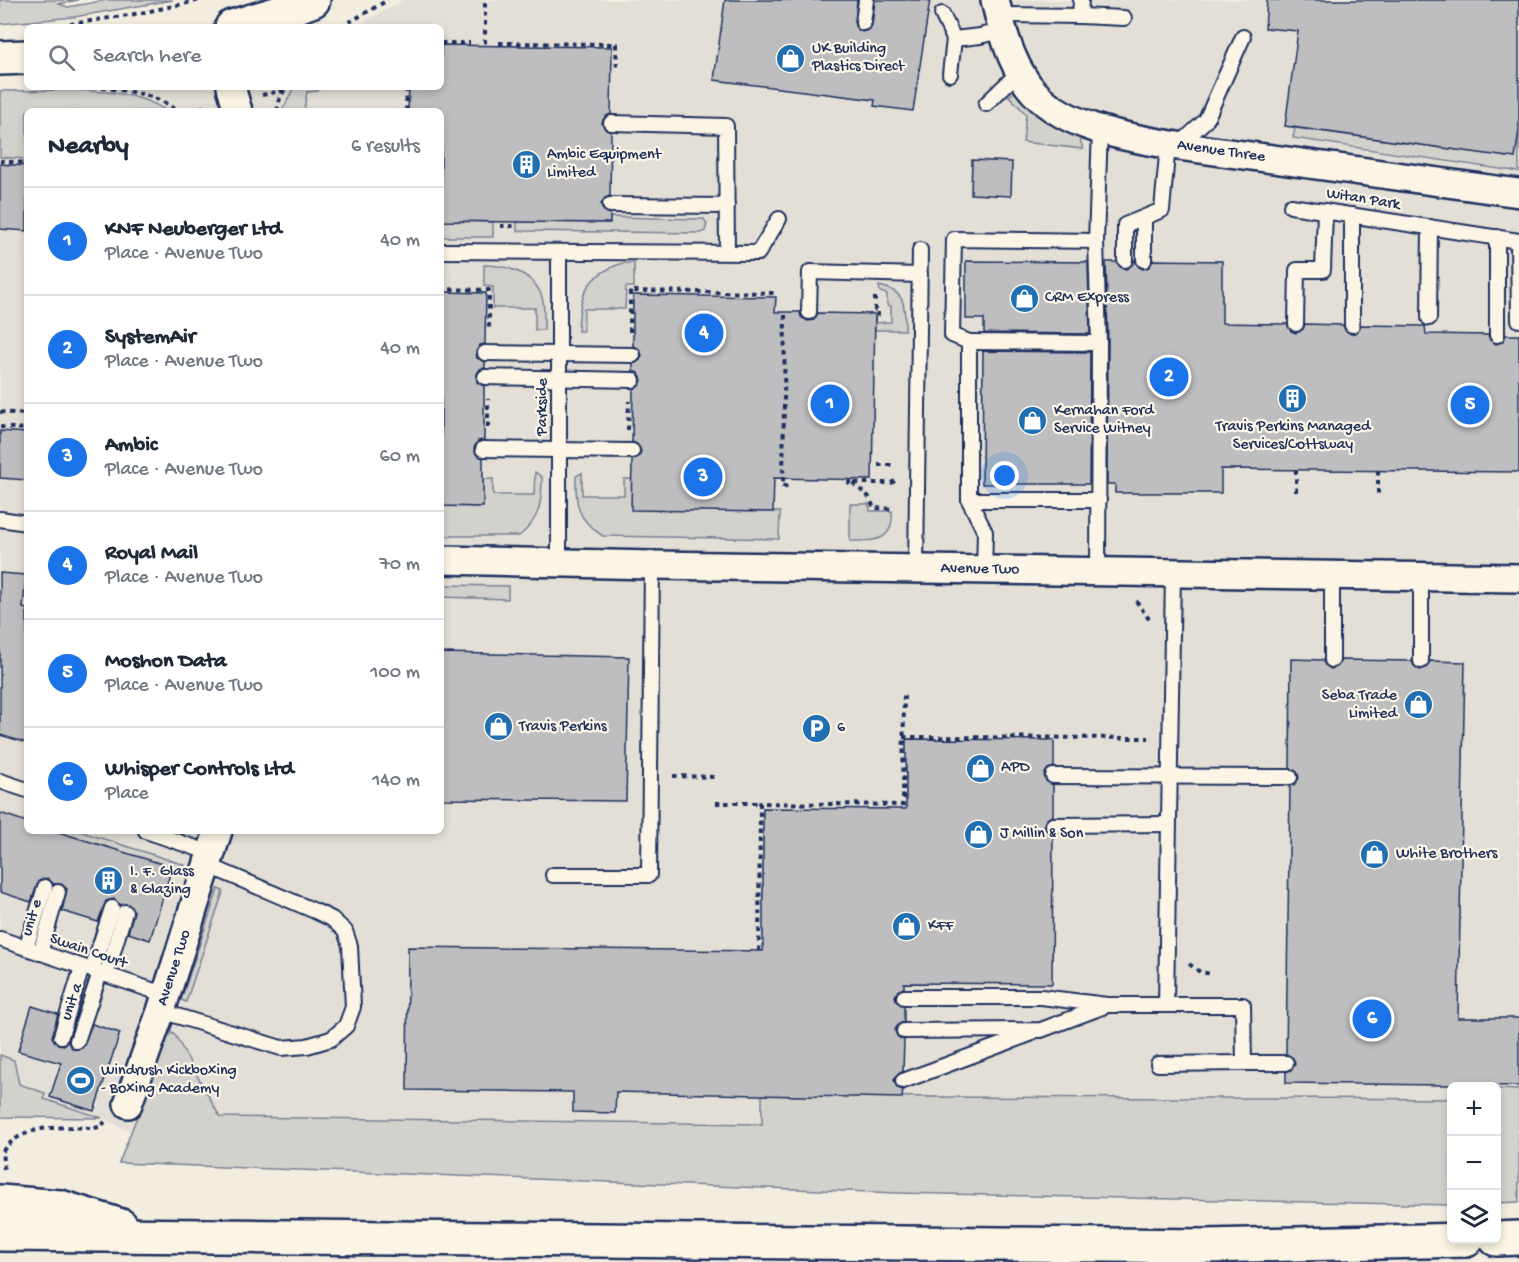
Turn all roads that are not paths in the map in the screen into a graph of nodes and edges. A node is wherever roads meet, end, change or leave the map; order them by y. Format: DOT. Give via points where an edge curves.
graph roads {
  1 [pos="313,0"];
  2 [pos="866,0"];
  3 [pos="1081,0"];
  4 [pos="942,14"];
  5 [pos="999,15"];
  6 [pos="1080,16"];
  7 [pos="1124,18"];
  8 [pos="863,23"];
  9 [pos="242,24"];
  10 [pos="1243,37"];
  11 [pos="954,39"];
  12 [pos="24,57"];
  13 [pos="0,58"];
  14 [pos="1020,71"];
  15 [pos="950,74"];
  16 [pos="232,90"];
  17 [pos="986,104"];
  18 [pos="237,108"];
  19 [pos="611,123"];
  20 [pos="1100,129"];
  21 [pos="1173,145"];
  22 [pos="1519,193"];
  23 [pos="610,205"];
  24 [pos="726,206"];
  25 [pos="1291,206"];
  26 [pos="1325,211"];
  27 [pos="1352,216"];
  28 [pos="1144,218"];
  29 [pos="779,219"];
  30 [pos="1430,227"];
  31 [pos="1497,237"];
  32 [pos="1096,241"];
  33 [pos="1519,241"];
  34 [pos="920,250"];
  35 [pos="444,251"];
  36 [pos="726,252"];
  37 [pos="559,253"];
  38 [pos="1125,260"];
  39 [pos="1144,260"];
  40 [pos="920,275"];
  41 [pos="809,312"];
  42 [pos="1429,318"];
  43 [pos="1519,320"];
  44 [pos="1296,324"];
  45 [pos="1352,325"];
  46 [pos="1497,335"];
  47 [pos="969,342"];
  48 [pos="1099,343"];
  49 [pos="487,347"];
  50 [pos="559,353"];
  51 [pos="633,355"];
  52 [pos="559,379"];
  53 [pos="487,383"];
  54 [pos="631,386"];
  55 [pos="486,443"];
  56 [pos="630,445"];
  57 [pos="559,451"];
  58 [pos="969,500"];
  59 [pos="1099,500"];
  60 [pos="0,519"];
  61 [pos="24,523"];
  62 [pos="444,560"];
  63 [pos="559,562"];
  64 [pos="652,565"];
  65 [pos="916,569"];
  66 [pos="984,570"];
  67 [pos="1098,572"];
  68 [pos="1173,573"];
  69 [pos="1332,575"];
  70 [pos="1421,576"];
  71 [pos="1519,578"];
  72 [pos="1332,660"];
  73 [pos="1421,661"];
  74 [pos="1168,775"];
  75 [pos="1053,776"];
  76 [pos="1290,777"];
  77 [pos="0,781"];
  78 [pos="24,789"];
  79 [pos="1168,824"];
  80 [pos="1053,825"];
  81 [pos="156,834"];
  82 [pos="212,850"];
  83 [pos="554,875"];
  84 [pos="45,887"];
  85 [pos="58,892"];
  86 [pos="119,910"];
  87 [pos="0,939"];
  88 [pos="26,948"];
  89 [pos="40,953"];
  90 [pos="95,971"];
  91 [pos="904,997"];
  92 [pos="163,1003"];
  93 [pos="1107,1005"];
  94 [pos="1166,1005"];
  95 [pos="1041,1030"];
  96 [pos="904,1031"];
  97 [pos="61,1036"];
  98 [pos="77,1041"];
  99 [pos="1244,1063"];
  100 [pos="1286,1063"];
  101 [pos="1158,1064"];
  102 [pos="903,1081"];
  103 [pos="118,1110"];
  104 [pos="2,1186"];
  105 [pos="0,1234"];
  106 [pos="154,1236"];
  107 [pos="1519,1238"];
  108 [pos="1447,1239"];
  109 [pos="1501,1239"];
  1 -- 9 [label="main road"];
  2 -- 8 [label="lane"];
  3 -- 6 [label="lane"];
  4 -- 11 [label="lane"];
  5 -- 6 [label="lane"];
  5 -- 11 [label="lane" via="980,36"];
  5 -- 14 [label="street, Avenue Three"];
  6 -- 7 [label="lane"];
  10 -- 21 [label="lane" via="1206,120"];
  11 -- 15 [label="lane"];
  12 -- 13 [label="main road"];
  14 -- 17 [label="lane"];
  14 -- 20 [label="street, Avenue Three" via="1049,105"];
  16 -- 18 [label="street"];
  19 -- 24 [label="lane" via="726,126"];
  20 -- 21 [label="street, Avenue Three"];
  20 -- 32 [label="lane"];
  21 -- 22 [label="street, Avenue Three"];
  21 -- 28 [label="lane" via="1162,210"];
  23 -- 24 [label="lane"];
  24 -- 36 [label="lane"];
  25 -- 26 [label="lane, Witan Park"];
  26 -- 27 [label="lane, Witan Park"];
  26 -- 44 [label="lane" via="1323,270 1297,270"];
  27 -- 30 [label="lane, Witan Park"];
  27 -- 45 [label="lane"];
  28 -- 38 [label="lane" via="1125,225"];
  28 -- 39 [label="lane"];
  29 -- 36 [label="lane" via="758,253"];
  30 -- 31 [label="lane, Witan Park"];
  30 -- 42 [label="lane"];
  31 -- 33 [label="lane, Witan Park"];
  31 -- 46 [label="lane"];
  32 -- 47 [label="lane" via="954,239 952,335"];
  32 -- 48 [label="lane"];
  33 -- 43 [label="lane"];
  34 -- 40 [label="lane"];
  35 -- 37 [label="lane"];
  36 -- 37 [label="lane"];
  37 -- 50 [label="lane, Parkside"];
  40 -- 41 [label="lane" via="810,272"];
  40 -- 65 [label="lane"];
  47 -- 48 [label="lane"];
  47 -- 58 [label="lane"];
  48 -- 59 [label="lane"];
  49 -- 50 [label="lane"];
  50 -- 51 [label="lane"];
  50 -- 52 [label="lane, Parkside"];
  52 -- 53 [label="lane"];
  52 -- 54 [label="lane"];
  52 -- 57 [label="lane, Parkside"];
  55 -- 57 [label="lane"];
  56 -- 57 [label="lane"];
  57 -- 63 [label="lane, Parkside"];
  58 -- 59 [label="lane"];
  58 -- 66 [label="lane" via="985,532"];
  59 -- 67 [label="lane"];
  60 -- 61 [label="lane"];
  62 -- 63 [label="street, Avenue Two"];
  63 -- 64 [label="street, Avenue Two"];
  64 -- 65 [label="street, Avenue Two"];
  64 -- 83 [label="lane" via="649,876"];
  65 -- 66 [label="street, Avenue Two"];
  66 -- 67 [label="street, Avenue Two"];
  67 -- 68 [label="street, Avenue Two"];
  68 -- 69 [label="street, Avenue Two"];
  68 -- 74 [label="lane"];
  69 -- 70 [label="street, Avenue Two"];
  69 -- 72 [label="lane"];
  70 -- 71 [label="street, Avenue Two"];
  70 -- 73 [label="lane"];
  74 -- 75 [label="lane"];
  74 -- 76 [label="lane"];
  74 -- 79 [label="lane"];
  77 -- 78 [label="lane"];
  79 -- 80 [label="lane"];
  79 -- 94 [label="lane"];
  81 -- 82 [label="lane, Swain Court"];
  82 -- 92 [label="street, Avenue Two"];
  82 -- 92 [label="lane, Swain Court" via="332,919 345,931 353,965 353,1007 346,1026 331,1039 307,1047 281,1048"];
  84 -- 88 [label="lane"];
  85 -- 89 [label="lane, unit e"];
  86 -- 90 [label="lane"];
  87 -- 88 [label="lane, Swain Court"];
  88 -- 89 [label="lane, Swain Court"];
  89 -- 90 [label="lane, Swain Court"];
  90 -- 92 [label="lane, Swain Court"];
  90 -- 97 [label="lane"];
  90 -- 98 [label="lane, unit a"];
  91 -- 93 [label="lane" via="1041,997"];
  92 -- 103 [label="street, Avenue Two"];
  93 -- 94 [label="lane"];
  93 -- 95 [label="lane"];
  94 -- 99 [label="lane" via="1243,1005"];
  95 -- 96 [label="lane"];
  95 -- 102 [label="lane"];
  99 -- 100 [label="lane"];
  99 -- 101 [label="lane"];
  104 -- 106 [label="main road"];
  105 -- 106 [label="main road"];
  106 -- 108 [label="main road" via="1194,1246"];
  107 -- 109 [label="main road"];
}
